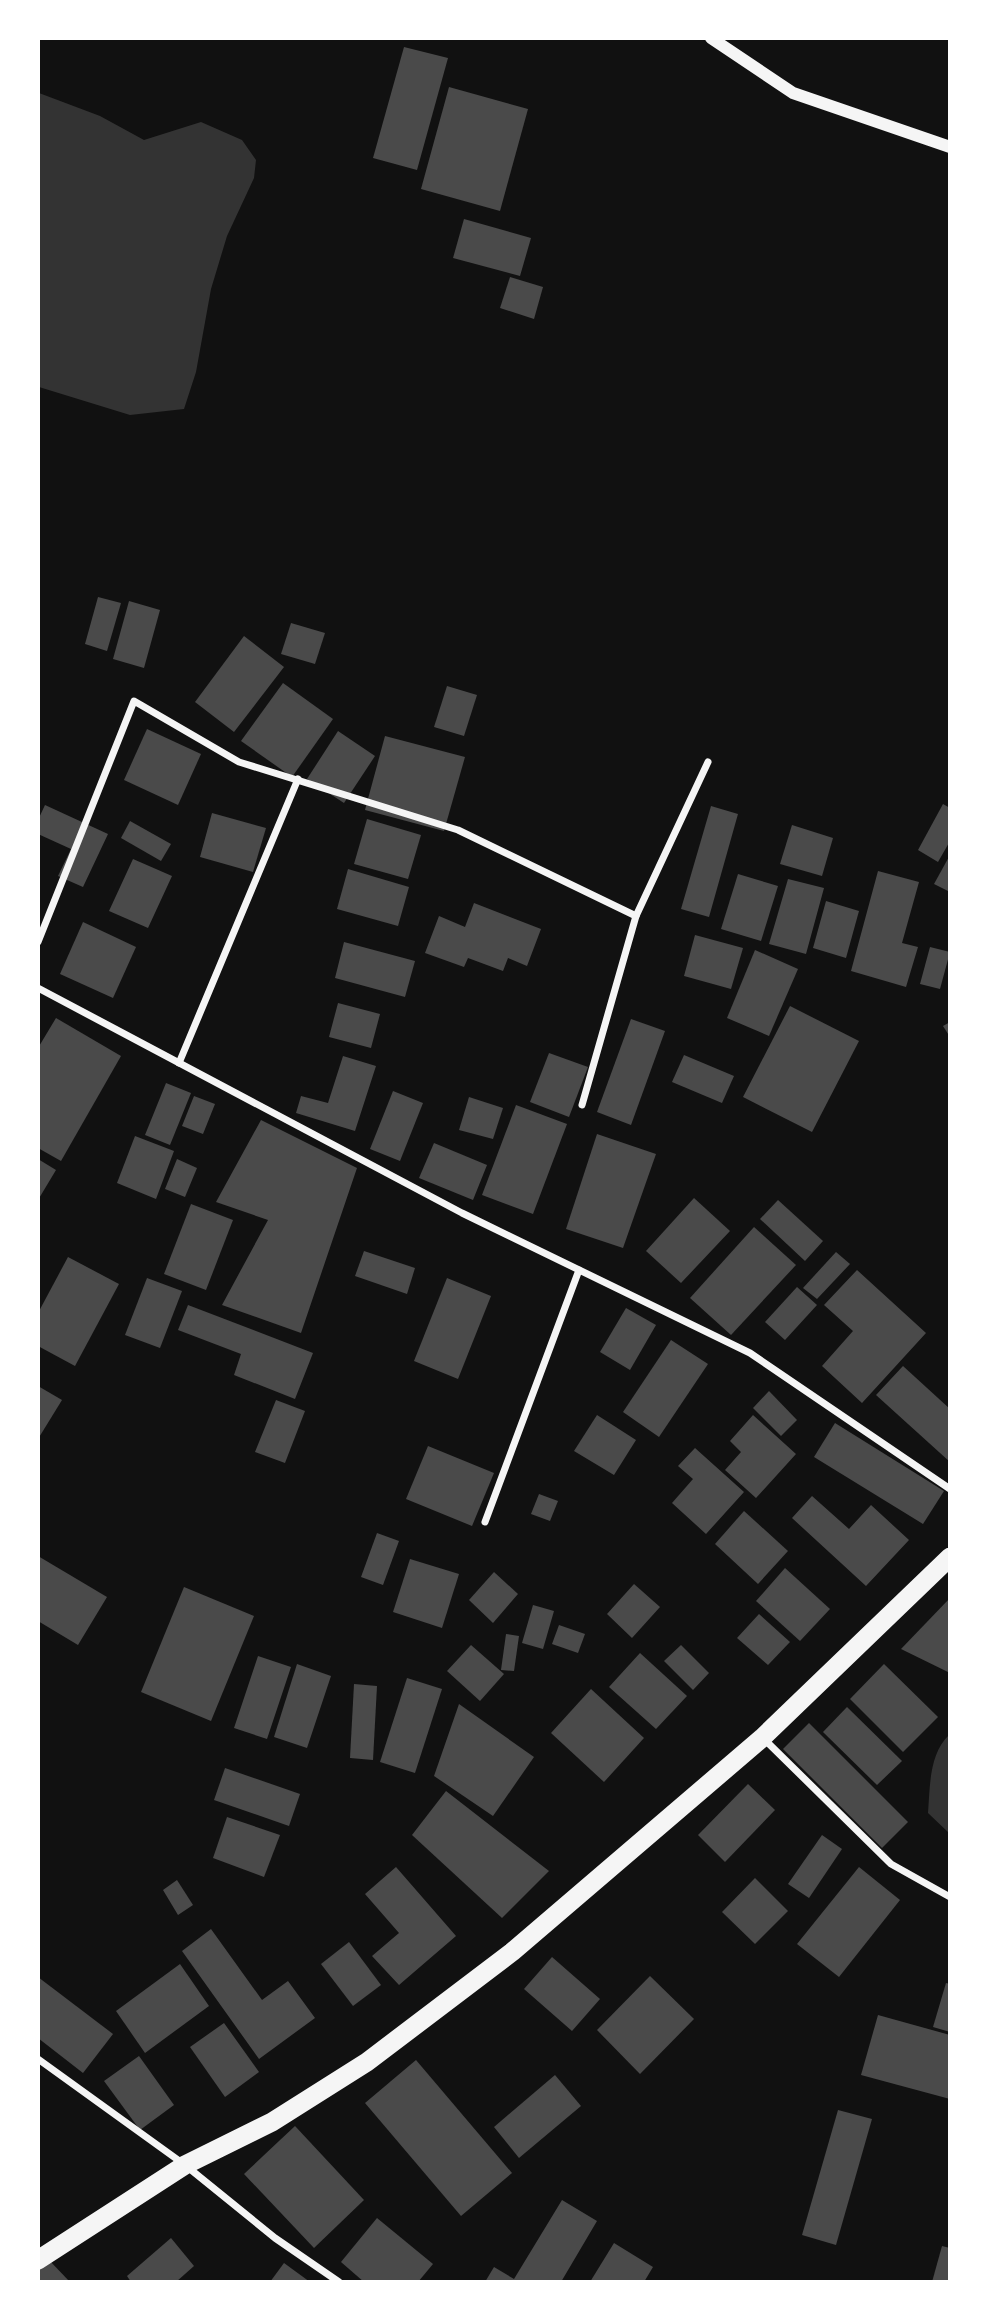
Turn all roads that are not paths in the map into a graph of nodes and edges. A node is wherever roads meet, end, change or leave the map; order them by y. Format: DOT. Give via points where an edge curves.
graph roads {
  1 [pos="711,38"];
  2 [pos="950,147"];
  3 [pos="708,762"];
  4 [pos="298,779"];
  5 [pos="636,916"];
  6 [pos="38,942"];
  7 [pos="38,988"];
  8 [pos="179,1063"];
  9 [pos="582,1105"];
  10 [pos="579,1270"];
  11 [pos="950,1489"];
  12 [pos="485,1522"];
  13 [pos="950,1557"];
  14 [pos="762,1738"];
  15 [pos="950,1897"];
  16 [pos="38,2059"];
  17 [pos="185,2165"];
  18 [pos="38,2260"];
  19 [pos="339,2281"];
  1 -- 2 [label="street" via="793,93"];
  3 -- 5 [label="street"];
  4 -- 5 [label="street" via="458,830"];
  4 -- 6 [label="street" via="239,762 135,701"];
  4 -- 8 [label="street"];
  5 -- 9 [label="street"];
  7 -- 8 [label="street"];
  8 -- 10 [label="street"];
  10 -- 11 [label="street" via="750,1353"];
  10 -- 12 [label="street"];
  13 -- 14 [label="highway"];
  14 -- 15 [label="street" via="891,1864"];
  14 -- 17 [label="highway" via="512,1952 367,2062 272,2122"];
  16 -- 17 [label="street"];
  17 -- 18 [label="highway"];
  17 -- 19 [label="street" via="275,2238"];
}
